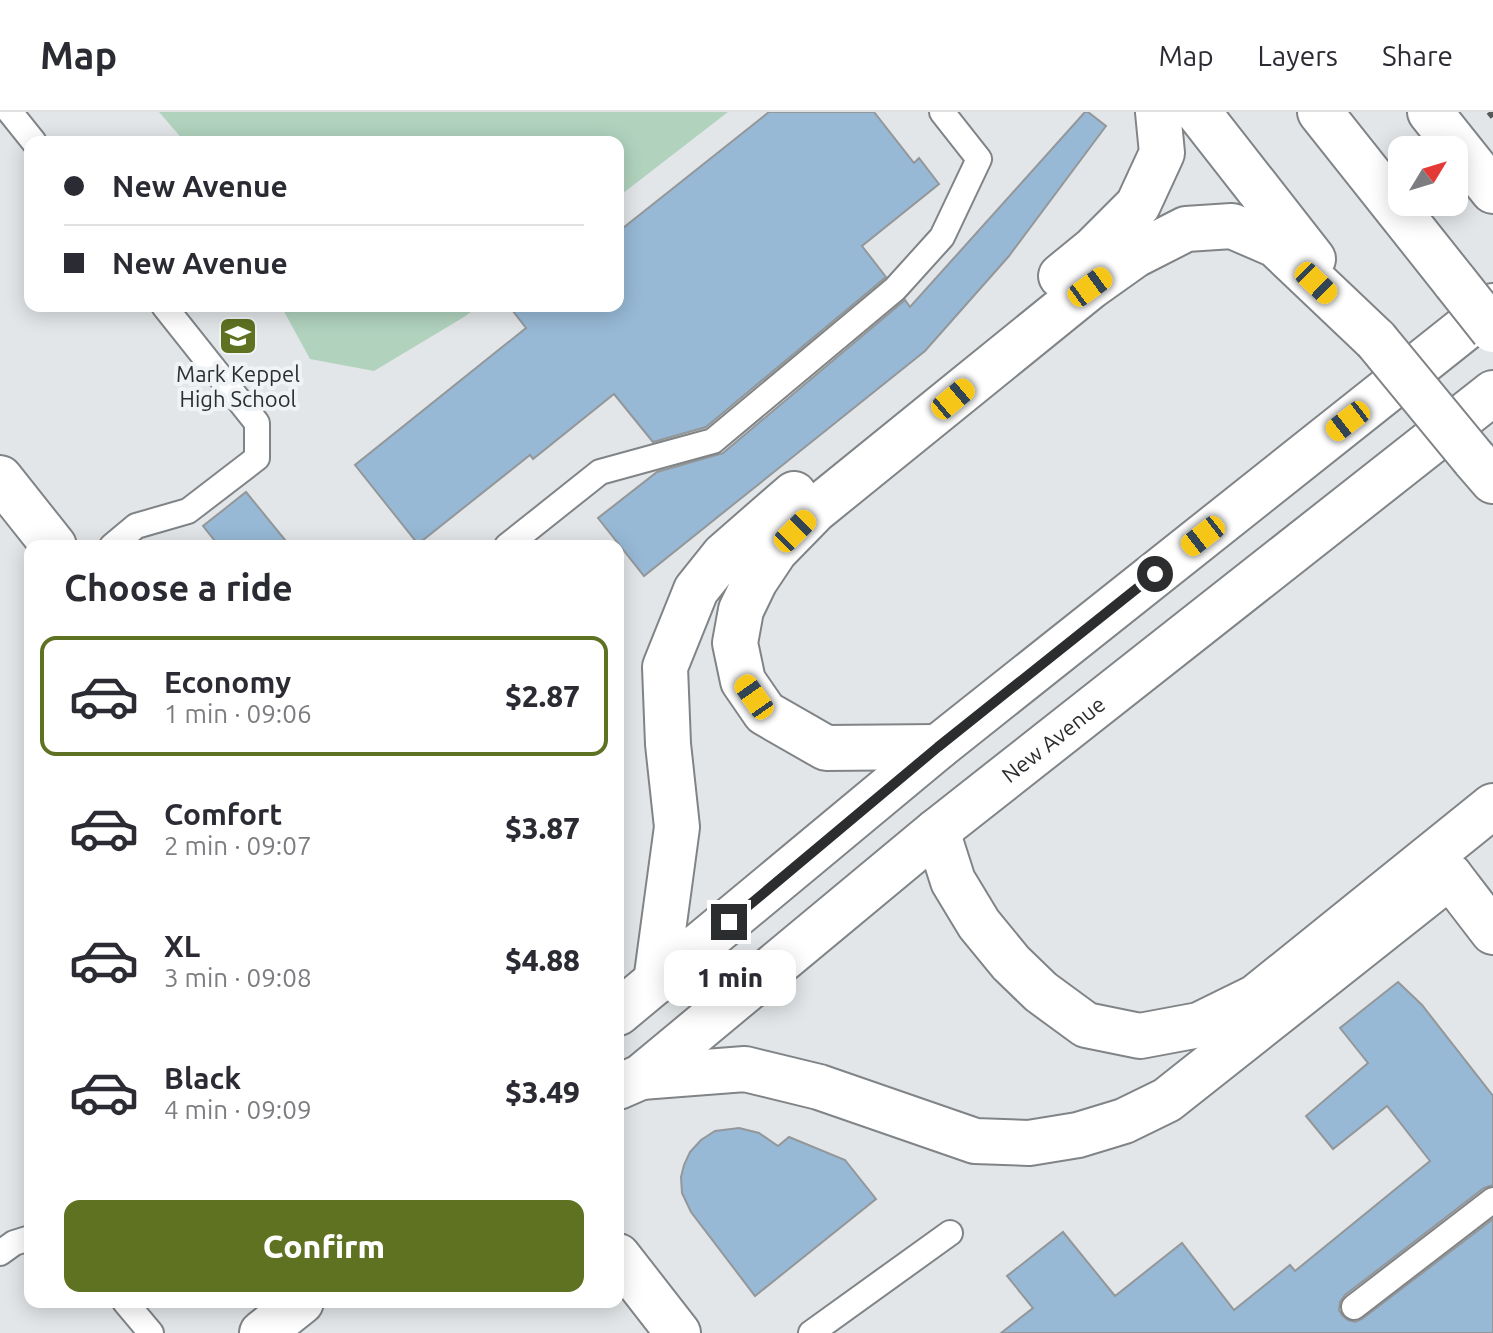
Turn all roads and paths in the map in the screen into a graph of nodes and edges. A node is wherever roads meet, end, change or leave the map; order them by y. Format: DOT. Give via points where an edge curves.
graph roads {
  1 [pos="10,112"];
  2 [pos="942,112"];
  3 [pos="1158,112"];
  4 [pos="1198,112"];
  5 [pos="1320,112"];
  6 [pos="1430,112"];
  7 [pos="29,136"];
  8 [pos="1493,191"];
  9 [pos="1493,306"];
  10 [pos="169,312"];
  11 [pos="1493,330"];
  12 [pos="1376,340"];
  13 [pos="1493,393"];
  14 [pos="1484,470"];
  15 [pos="0,478"];
  16 [pos="49,540"];
  17 [pos="119,540"];
  18 [pos="515,540"];
  19 [pos="938,747"];
  20 [pos="1493,806"];
  21 [pos="937,831"];
  22 [pos="1493,842"];
  23 [pos="1450,876"];
  24 [pos="1493,932"];
  25 [pos="656,982"];
  26 [pos="624,1008"];
  27 [pos="629,1082"];
  28 [pos="1493,1200"];
  29 [pos="950,1233"];
  30 [pos="24,1240"];
  31 [pos="0,1253"];
  32 [pos="624,1264"];
  33 [pos="1354,1307"];
  34 [pos="130,1308"];
  35 [pos="293,1308"];
  36 [pos="151,1333"];
  37 [pos="262,1333"];
  38 [pos="678,1333"];
  39 [pos="811,1333"];
  1 -- 7 [label="lane"];
  2 -- 18 [label="lane" via="979,159 942,237 895,289 713,441 600,472"];
  3 -- 25 [label="main road" via="1162,153 1138,205 1094,249 724,555 696,590 665,667 677,827"];
  4 -- 12 [label="main road"];
  5 -- 11 [label="main road, bridge"];
  6 -- 8 [label="main road"];
  9 -- 19 [label="main road"];
  10 -- 17 [label="lane" via="257,423 257,458 188,511 136,526"];
  12 -- 14 [label="main road, bridge"];
  12 -- 19 [label="main road" via="1276,245 1232,226 1186,229 1135,255 1090,287 815,510 775,551 741,610 735,643 743,681 765,713 826,748"];
  13 -- 21 [label="main road, New Avenue"];
  15 -- 16 [label="main road"];
  19 -- 25 [label="main road"];
  20 -- 21 [label="main road" via="1256,997 1199,1025 1140,1036 1086,1025 1011,963 953,881"];
  21 -- 27 [label="main road, New Avenue"];
  22 -- 23 [label="main road"];
  23 -- 24 [label="main road"];
  23 -- 27 [label="main road" via="1167,1100 1078,1135 1029,1143 975,1141 819,1087 745,1069"];
  25 -- 26 [label="main road"];
  28 -- 33 [label="lane"];
  29 -- 39 [label="lane"];
  30 -- 31 [label="lane"];
  32 -- 38 [label="main road"];
  34 -- 36 [label="lane"];
  35 -- 37 [label="main road"];
}
